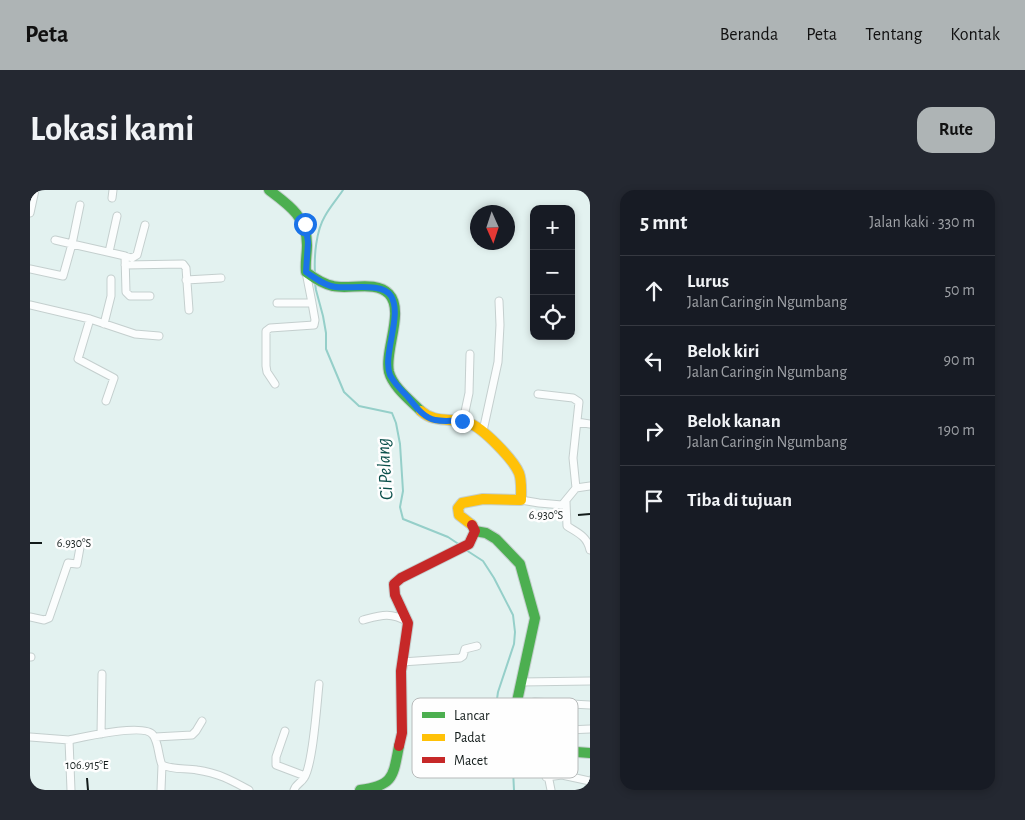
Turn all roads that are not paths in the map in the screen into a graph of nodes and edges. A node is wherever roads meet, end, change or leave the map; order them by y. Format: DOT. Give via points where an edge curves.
graph roads {
  1 [pos="35,190"];
  2 [pos="269,190"];
  3 [pos="80,205"];
  4 [pos="30,212"];
  5 [pos="117,216"];
  6 [pos="145,225"];
  7 [pos="55,240"];
  8 [pos="72,244"];
  9 [pos="109,252"];
  10 [pos="125,256"];
  11 [pos="125,265"];
  12 [pos="30,269"];
  13 [pos="312,276"];
  14 [pos="221,278"];
  15 [pos="111,279"];
  16 [pos="186,280"];
  17 [pos="150,296"];
  18 [pos="499,301"];
  19 [pos="312,302"];
  20 [pos="277,303"];
  21 [pos="30,305"];
  22 [pos="188,310"];
  23 [pos="90,319"];
  24 [pos="104,324"];
  25 [pos="159,336"];
  26 [pos="470,354"];
  27 [pos="274,384"];
  28 [pos="538,394"];
  29 [pos="106,402"];
  30 [pos="464,421"];
  31 [pos="577,422"];
  32 [pos="590,424"];
  33 [pos="483,431"];
  34 [pos="590,486"];
  35 [pos="576,488"];
  36 [pos="521,500"];
  37 [pos="566,502"];
  38 [pos="475,531"];
  39 [pos="81,542"];
  40 [pos="590,550"];
  41 [pos="30,617"];
  42 [pos="362,620"];
  43 [pos="408,623"];
  44 [pos="477,646"];
  45 [pos="402,662"];
  46 [pos="102,674"];
  47 [pos="590,681"];
  48 [pos="521,682"];
  49 [pos="320,684"];
  50 [pos="518,698"];
  51 [pos="202,721"];
  52 [pos="285,731"];
  53 [pos="102,734"];
  54 [pos="30,737"];
  55 [pos="155,737"];
  56 [pos="69,740"];
  57 [pos="162,765"];
  58 [pos="305,776"];
  59 [pos="546,778"];
  60 [pos="576,778"];
  61 [pos="590,781"];
  62 [pos="376,789"];
  63 [pos="72,790"];
  64 [pos="161,790"];
  65 [pos="249,790"];
  66 [pos="294,790"];
  67 [pos="360,790"];
  68 [pos="551,790"];
  1 -- 4 [label="street"];
  2 -- 13 [label="street" via="303,218"];
  3 -- 8 [label="street"];
  5 -- 9 [label="street"];
  6 -- 10 [label="street" via="137,255 132,258"];
  7 -- 8 [label="street"];
  8 -- 9 [label="street"];
  8 -- 12 [label="street" via="63,276"];
  9 -- 10 [label="street"];
  10 -- 11 [label="street"];
  11 -- 16 [label="street" via="183,264"];
  11 -- 17 [label="street" via="128,295"];
  13 -- 19 [label="street"];
  13 -- 30 [label="street" via="336,287 366,287 388,292 393,302 394,317 388,366 392,379 422,414 436,420"];
  14 -- 16 [label="street"];
  15 -- 24 [label="street" via="111,296"];
  16 -- 22 [label="street"];
  18 -- 33 [label="street" via="498,362"];
  19 -- 20 [label="street"];
  19 -- 27 [label="street" via="314,325 266,331 266,366"];
  21 -- 23 [label="street"];
  23 -- 24 [label="street"];
  23 -- 29 [label="street" via="78,359 114,378"];
  24 -- 25 [label="street" via="135,334"];
  26 -- 30 [label="street"];
  28 -- 31 [label="street" via="578,400"];
  30 -- 33 [label="street"];
  31 -- 32 [label="street"];
  31 -- 35 [label="street" via="573,458"];
  33 -- 36 [label="street" via="520,474"];
  34 -- 35 [label="street"];
  35 -- 37 [label="street"];
  36 -- 37 [label="street" via="557,505"];
  36 -- 38 [label="street" via="483,499 462,503 458,508 459,515 471,523"];
  37 -- 40 [label="street" via="567,526 584,537"];
  38 -- 43 [label="street" via="465,547 394,584 394,594"];
  38 -- 48 [label="street" via="486,533 508,551 520,564 525,579 534,618"];
  39 -- 41 [label="street" via="77,564 68,563 49,618"];
  42 -- 43 [label="street" via="395,615"];
  43 -- 45 [label="street"];
  44 -- 45 [label="street" via="464,649 460,658"];
  45 -- 62 [label="street" via="402,733 390,779"];
  46 -- 53 [label="street"];
  47 -- 48 [label="street"];
  48 -- 50 [label="street"];
  49 -- 58 [label="street" via="312,749"];
  51 -- 55 [label="street" via="192,735"];
  52 -- 58 [label="street" via="276,766"];
  53 -- 55 [label="street" via="143,730"];
  53 -- 56 [label="street"];
  54 -- 56 [label="street"];
  55 -- 57 [label="street"];
  56 -- 63 [label="street"];
  57 -- 64 [label="street"];
  57 -- 65 [label="street" via="225,776"];
  58 -- 66 [label="street"];
  59 -- 68 [label="street"];
  60 -- 61 [label="street"];
  62 -- 67 [label="street"];
}
